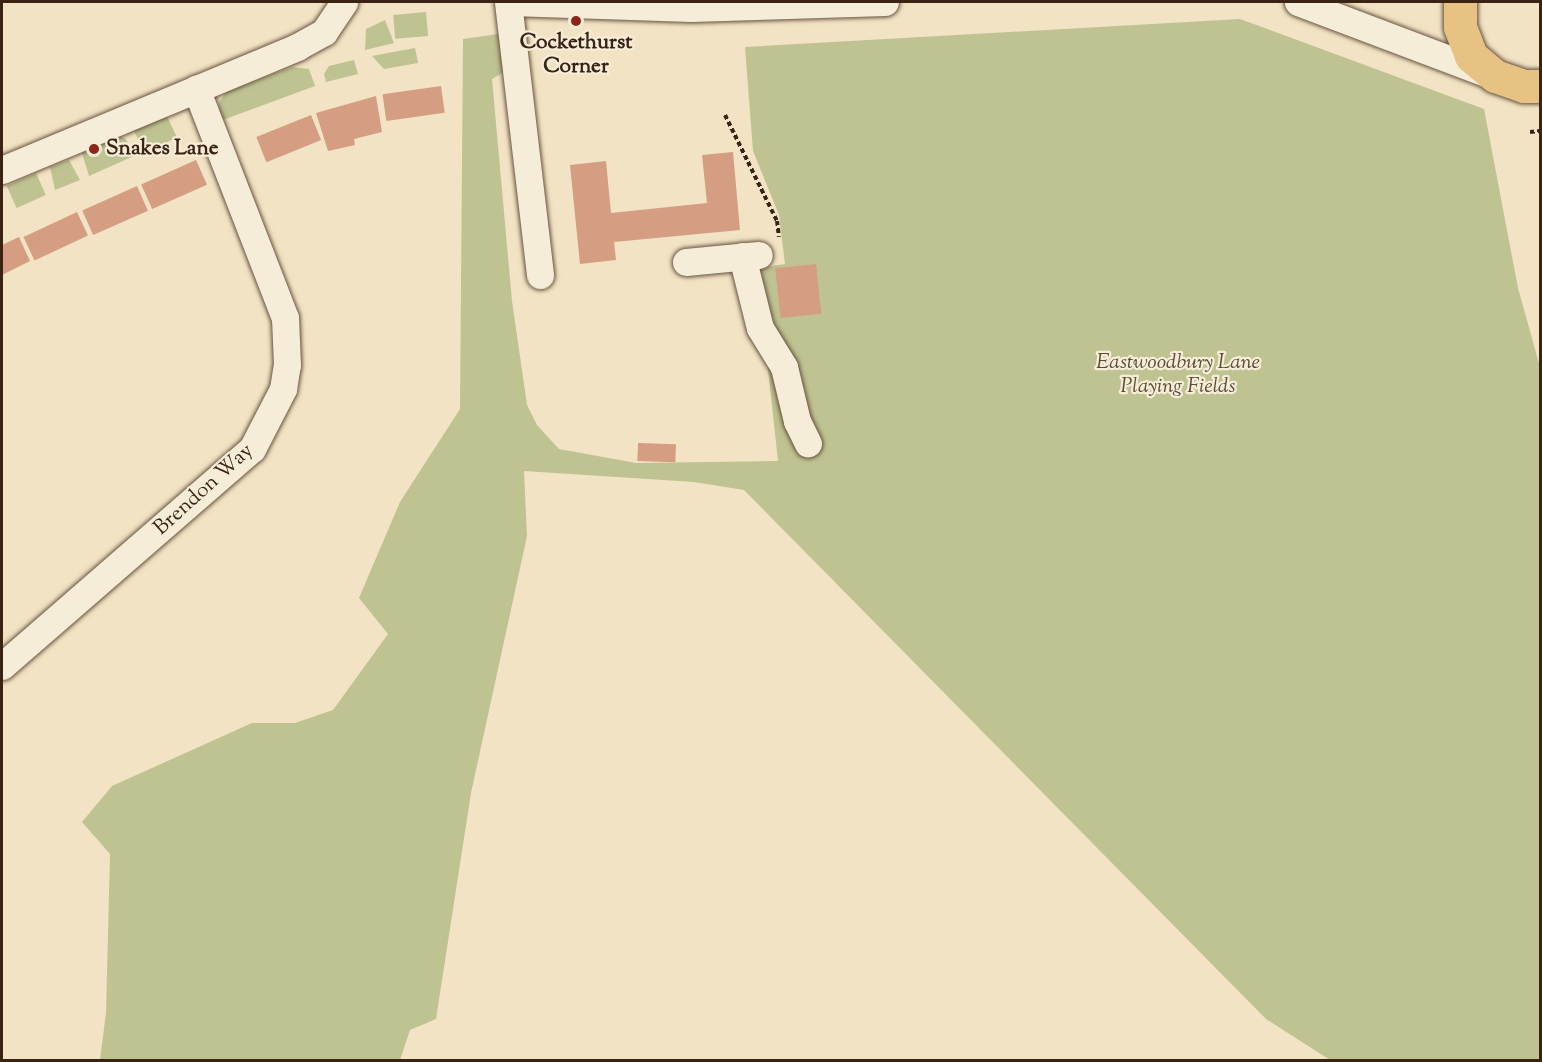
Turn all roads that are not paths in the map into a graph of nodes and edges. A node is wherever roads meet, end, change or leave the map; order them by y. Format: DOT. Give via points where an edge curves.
graph roads {
  1 [pos="344,2"];
  2 [pos="510,2"];
  3 [pos="885,2"];
  4 [pos="1298,2"];
  5 [pos="1460,2"];
  6 [pos="691,5"];
  7 [pos="196,89"];
  8 [pos="1526,98"];
  9 [pos="2,170"];
  10 [pos="686,262"];
  11 [pos="540,275"];
  12 [pos="808,444"];
  13 [pos="2,666"];
  1 -- 7 [label="street" via="333,23 311,40"];
  2 -- 6 [label="street"];
  2 -- 11 [label="street"];
  3 -- 6 [label="street"];
  4 -- 8 [label="street"];
  5 -- 8 [label="main road" via="1464,43 1471,56"];
  7 -- 9 [label="street"];
  7 -- 13 [label="street, Brendon Way" via="285,318 287,365 283,389 252,449"];
  10 -- 12 [label="street" via="751,256 760,328 784,367 797,421"];
}
